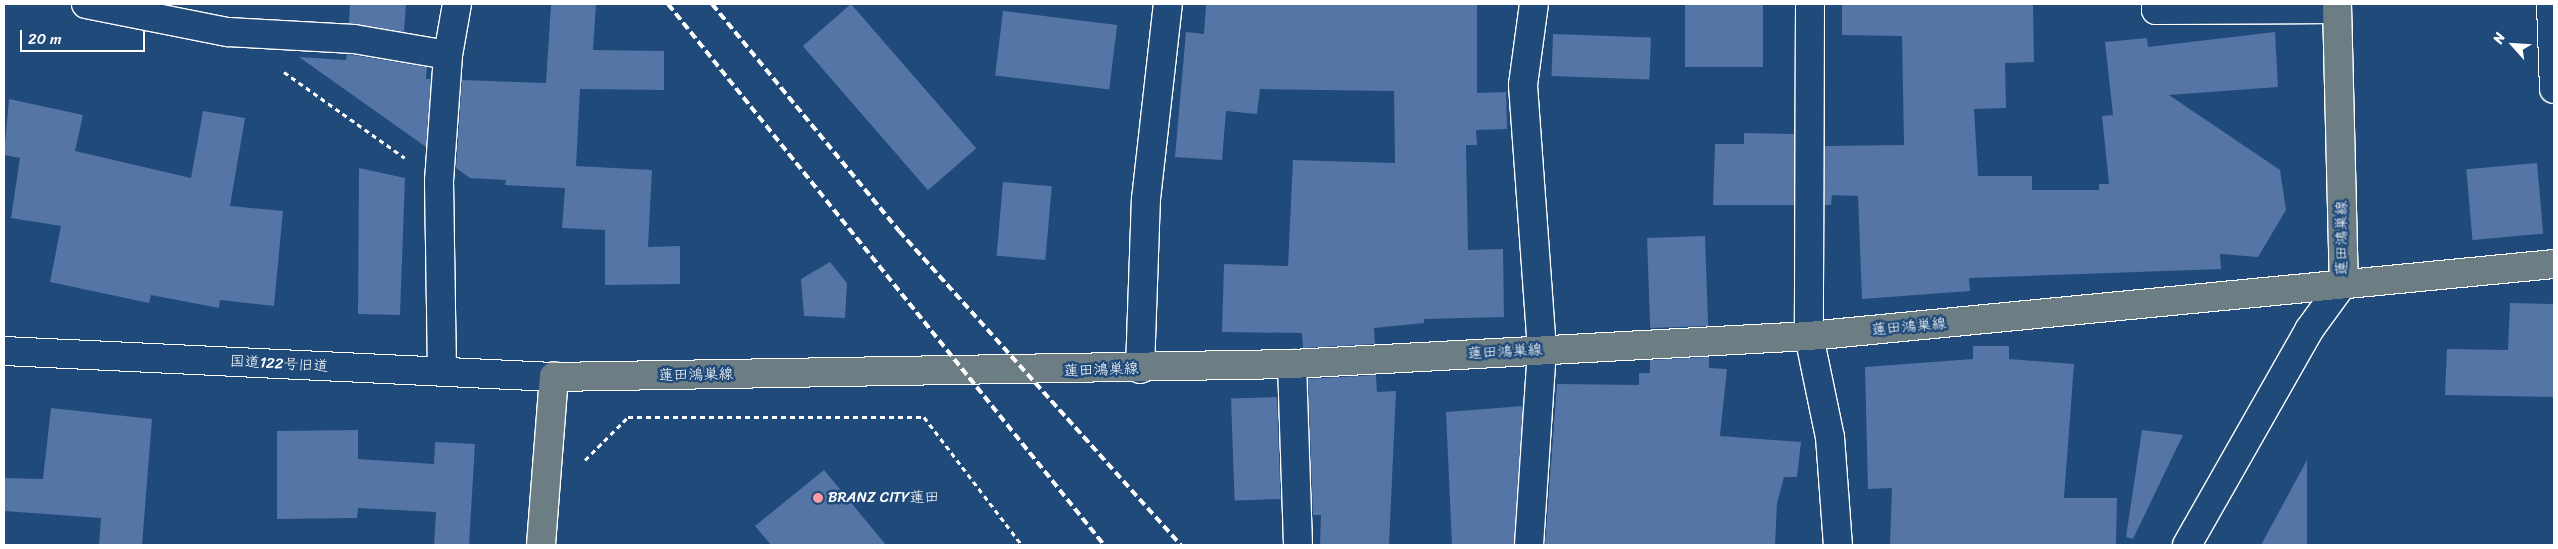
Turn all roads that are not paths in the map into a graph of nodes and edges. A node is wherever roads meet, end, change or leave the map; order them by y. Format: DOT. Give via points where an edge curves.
graph roads {
  1 [pos="86,4"];
  2 [pos="457,4"];
  3 [pos="1168,4"];
  4 [pos="1534,4"];
  5 [pos="1810,4"];
  6 [pos="2156,4"];
  7 [pos="2551,4"];
  8 [pos="2337,6"];
  9 [pos="448,56"];
  10 [pos="2554,89"];
  11 [pos="2554,264"];
  12 [pos="2344,282"];
  13 [pos="1810,336"];
  14 [pos="1542,350"];
  15 [pos="4,351"];
  16 [pos="1292,364"];
  17 [pos="1140,369"];
  18 [pos="442,372"];
  19 [pos="554,377"];
  20 [pos="541,545"];
  21 [pos="1298,545"];
  22 [pos="1529,545"];
  23 [pos="1838,545"];
  24 [pos="2187,545"];
  1 -- 9 [label="street" via="228,32 354,40"];
  2 -- 9 [label="street"];
  3 -- 17 [label="street" via="1146,199"];
  4 -- 14 [label="street" via="1523,85"];
  5 -- 13 [label="street"];
  6 -- 8 [label="street" via="2156,10"];
  7 -- 10 [label="street"];
  8 -- 12 [label="main road, 蓮田鴻巣線"];
  9 -- 18 [label="street" via="438,181"];
  11 -- 12 [label="main road"];
  12 -- 13 [label="main road, 蓮田鴻巣線" via="2094,311"];
  12 -- 24 [label="street" via="2305,338"];
  13 -- 14 [label="main road, 蓮田鴻巣線"];
  13 -- 23 [label="street" via="1830,437"];
  14 -- 16 [label="main road, 蓮田鴻巣線"];
  14 -- 22 [label="street"];
  15 -- 18 [label="street, 国道122号旧道"];
  16 -- 17 [label="main road, 蓮田鴻巣線"];
  16 -- 21 [label="street"];
  17 -- 19 [label="main road, 蓮田鴻巣線"];
  18 -- 19 [label="street, 国道122号旧道"];
  19 -- 20 [label="main road"];
}
